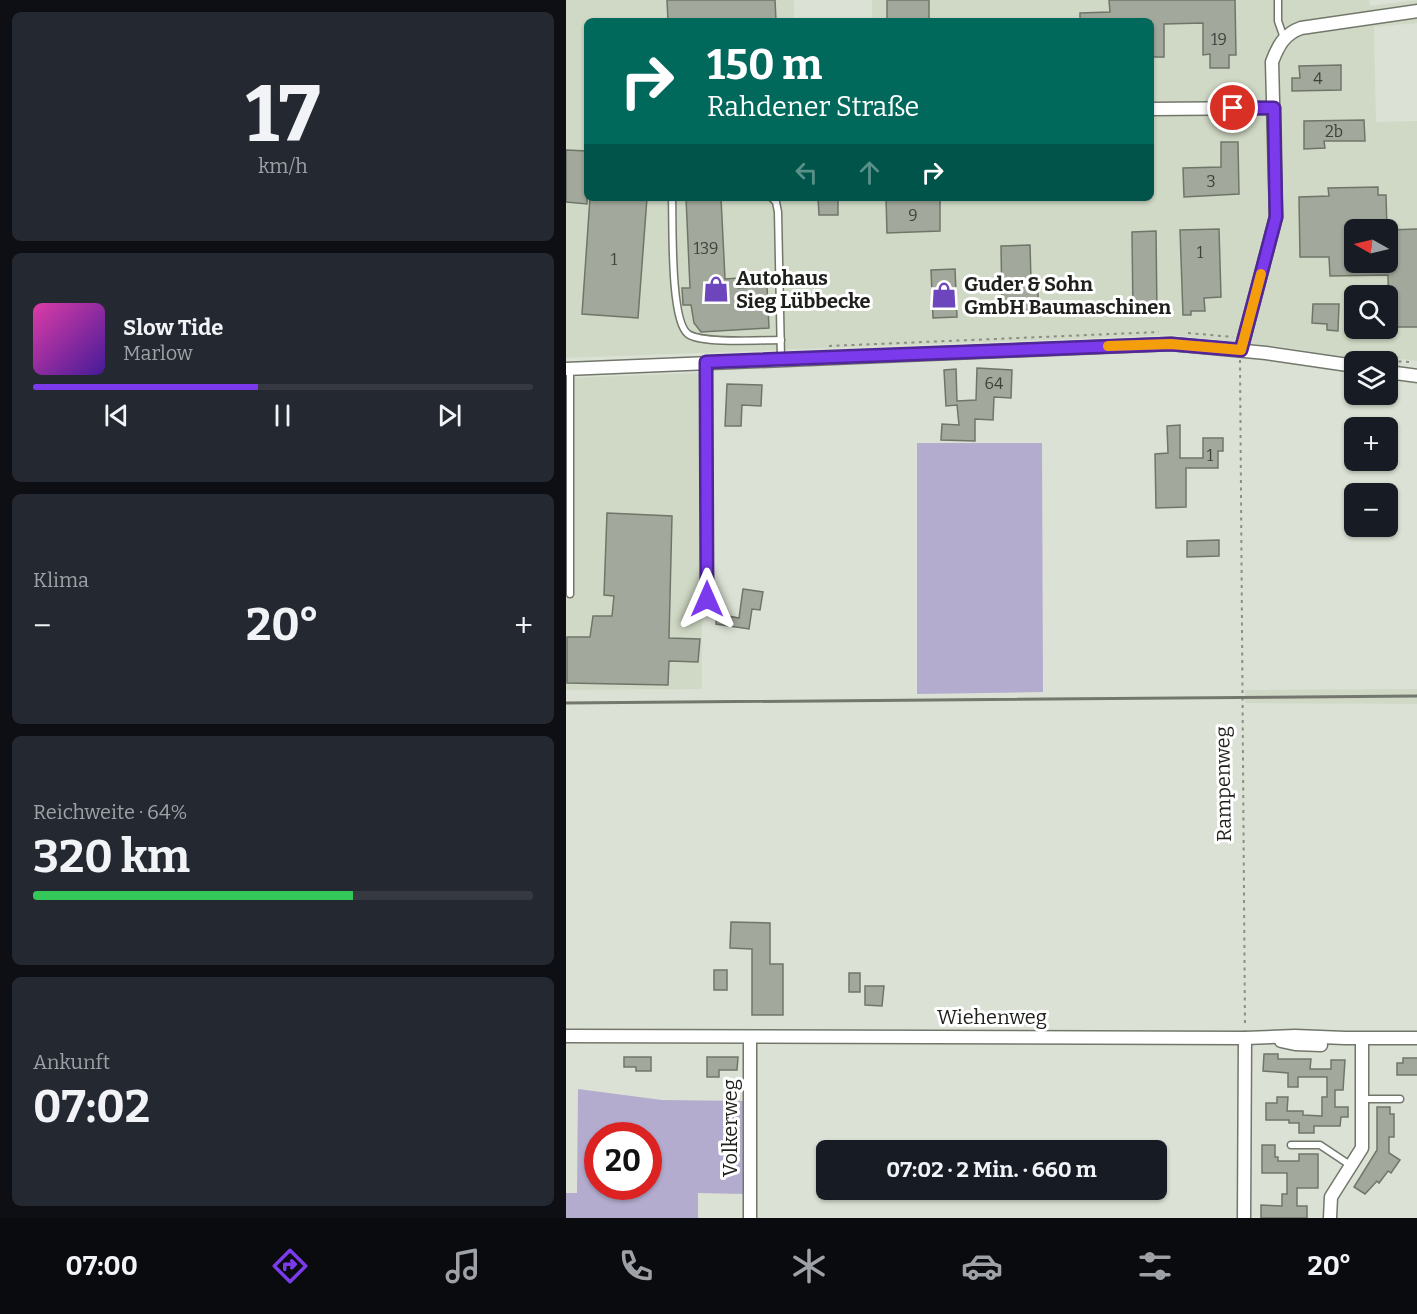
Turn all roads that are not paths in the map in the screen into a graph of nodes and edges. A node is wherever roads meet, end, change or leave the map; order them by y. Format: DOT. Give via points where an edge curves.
graph roads {
  1 [pos="1278,0"];
  2 [pos="1418,11"];
  3 [pos="1284,38"];
  4 [pos="1274,108"];
  5 [pos="1154,109"];
  6 [pos="672,201"];
  7 [pos="775,201"];
  8 [pos="780,340"];
  9 [pos="1241,350"];
  10 [pos="781,359"];
  11 [pos="706,362"];
  12 [pos="1344,364"];
  13 [pos="568,369"];
  14 [pos="1398,373"];
  15 [pos="1418,376"];
  16 [pos="570,594"];
  17 [pos="707,599"];
  18 [pos="566,1036"];
  19 [pos="750,1037"];
  20 [pos="1245,1038"];
  21 [pos="1362,1038"];
  22 [pos="1418,1038"];
  23 [pos="1362,1099"];
  24 [pos="1400,1099"];
  25 [pos="1291,1145"];
  26 [pos="1351,1166"];
  27 [pos="750,1218"];
  28 [pos="1244,1218"];
  29 [pos="1330,1218"];
  1 -- 3 [label="lane" via="1278,21"];
  2 -- 3 [label="street" via="1301,28"];
  3 -- 4 [label="street" via="1272,62"];
  4 -- 5 [label="street"];
  4 -- 9 [label="street" via="1276,217"];
  6 -- 8 [label="lane" via="676,304 687,333 695,338"];
  7 -- 8 [label="lane"];
  8 -- 10 [label="lane"];
  9 -- 10 [label="street" via="1171,344"];
  9 -- 12 [label="street"];
  10 -- 11 [label="street"];
  11 -- 13 [label="street"];
  11 -- 17 [label="lane"];
  13 -- 16 [label="lane"];
  14 -- 15 [label="street"];
  18 -- 19 [label="street, Wiehenweg"];
  19 -- 20 [label="street, Wiehenweg"];
  19 -- 27 [label="street, Volkerweg"];
  20 -- 21 [label="street, Wiehenweg" via="1305,1045"];
  20 -- 28 [label="street"];
  21 -- 22 [label="street"];
  21 -- 23 [label="street"];
  23 -- 24 [label="lane"];
  23 -- 26 [label="street" via="1362,1148"];
  25 -- 26 [label="lane" via="1320,1145"];
  26 -- 29 [label="street" via="1331,1197"];
}
